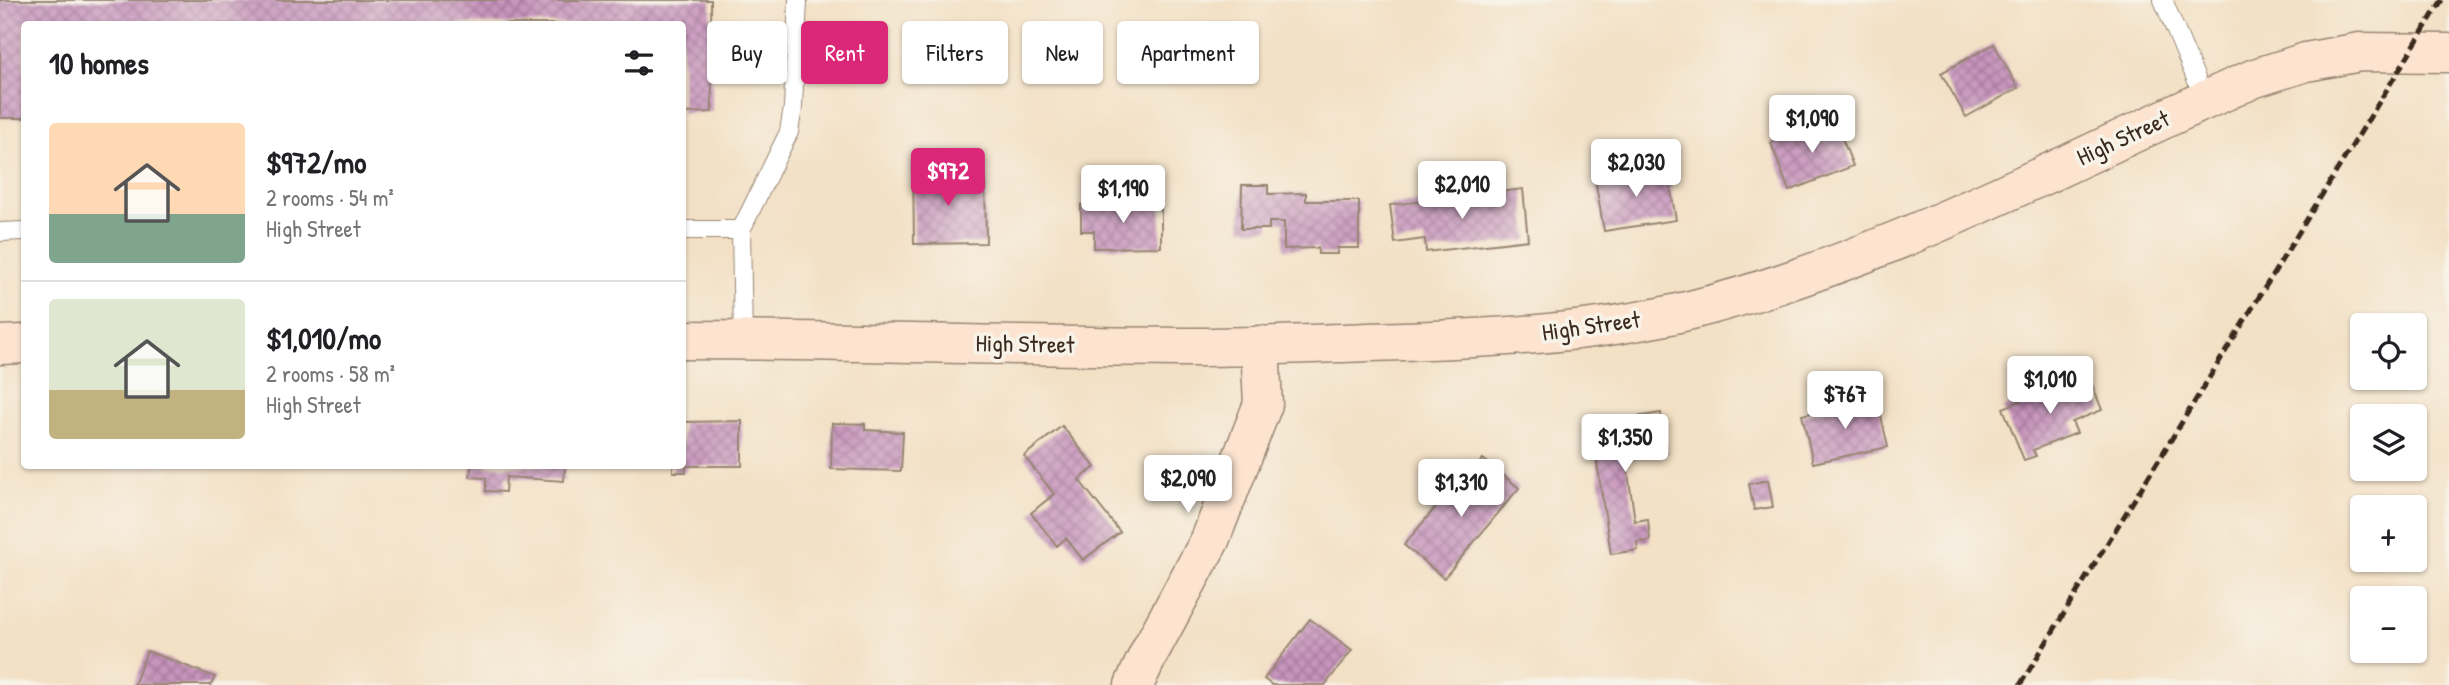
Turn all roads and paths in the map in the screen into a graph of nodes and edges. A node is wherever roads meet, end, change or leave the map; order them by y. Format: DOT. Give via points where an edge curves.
graph roads {
  1 [pos="799,0"];
  2 [pos="2163,0"];
  3 [pos="2449,53"];
  4 [pos="2206,100"];
  5 [pos="686,230"];
  6 [pos="741,230"];
  7 [pos="0,232"];
  8 [pos="21,232"];
  9 [pos="686,340"];
  10 [pos="743,340"];
  11 [pos="21,344"];
  12 [pos="0,345"];
  13 [pos="1260,345"];
  14 [pos="1134,685"];
  1 -- 6 [label="lane" via="789,132"];
  2 -- 4 [label="lane"];
  3 -- 4 [label="main road, High Street" via="2360,52 2306,62"];
  4 -- 13 [label="main road, High Street" via="1856,258 1686,311 1517,335"];
  5 -- 6 [label="lane"];
  6 -- 10 [label="lane"];
  7 -- 8 [label="lane"];
  9 -- 10 [label="main road, High Street"];
  10 -- 13 [label="main road, High Street"];
  11 -- 12 [label="main road"];
  13 -- 14 [label="main road" via="1263,404 1210,540"];
}
